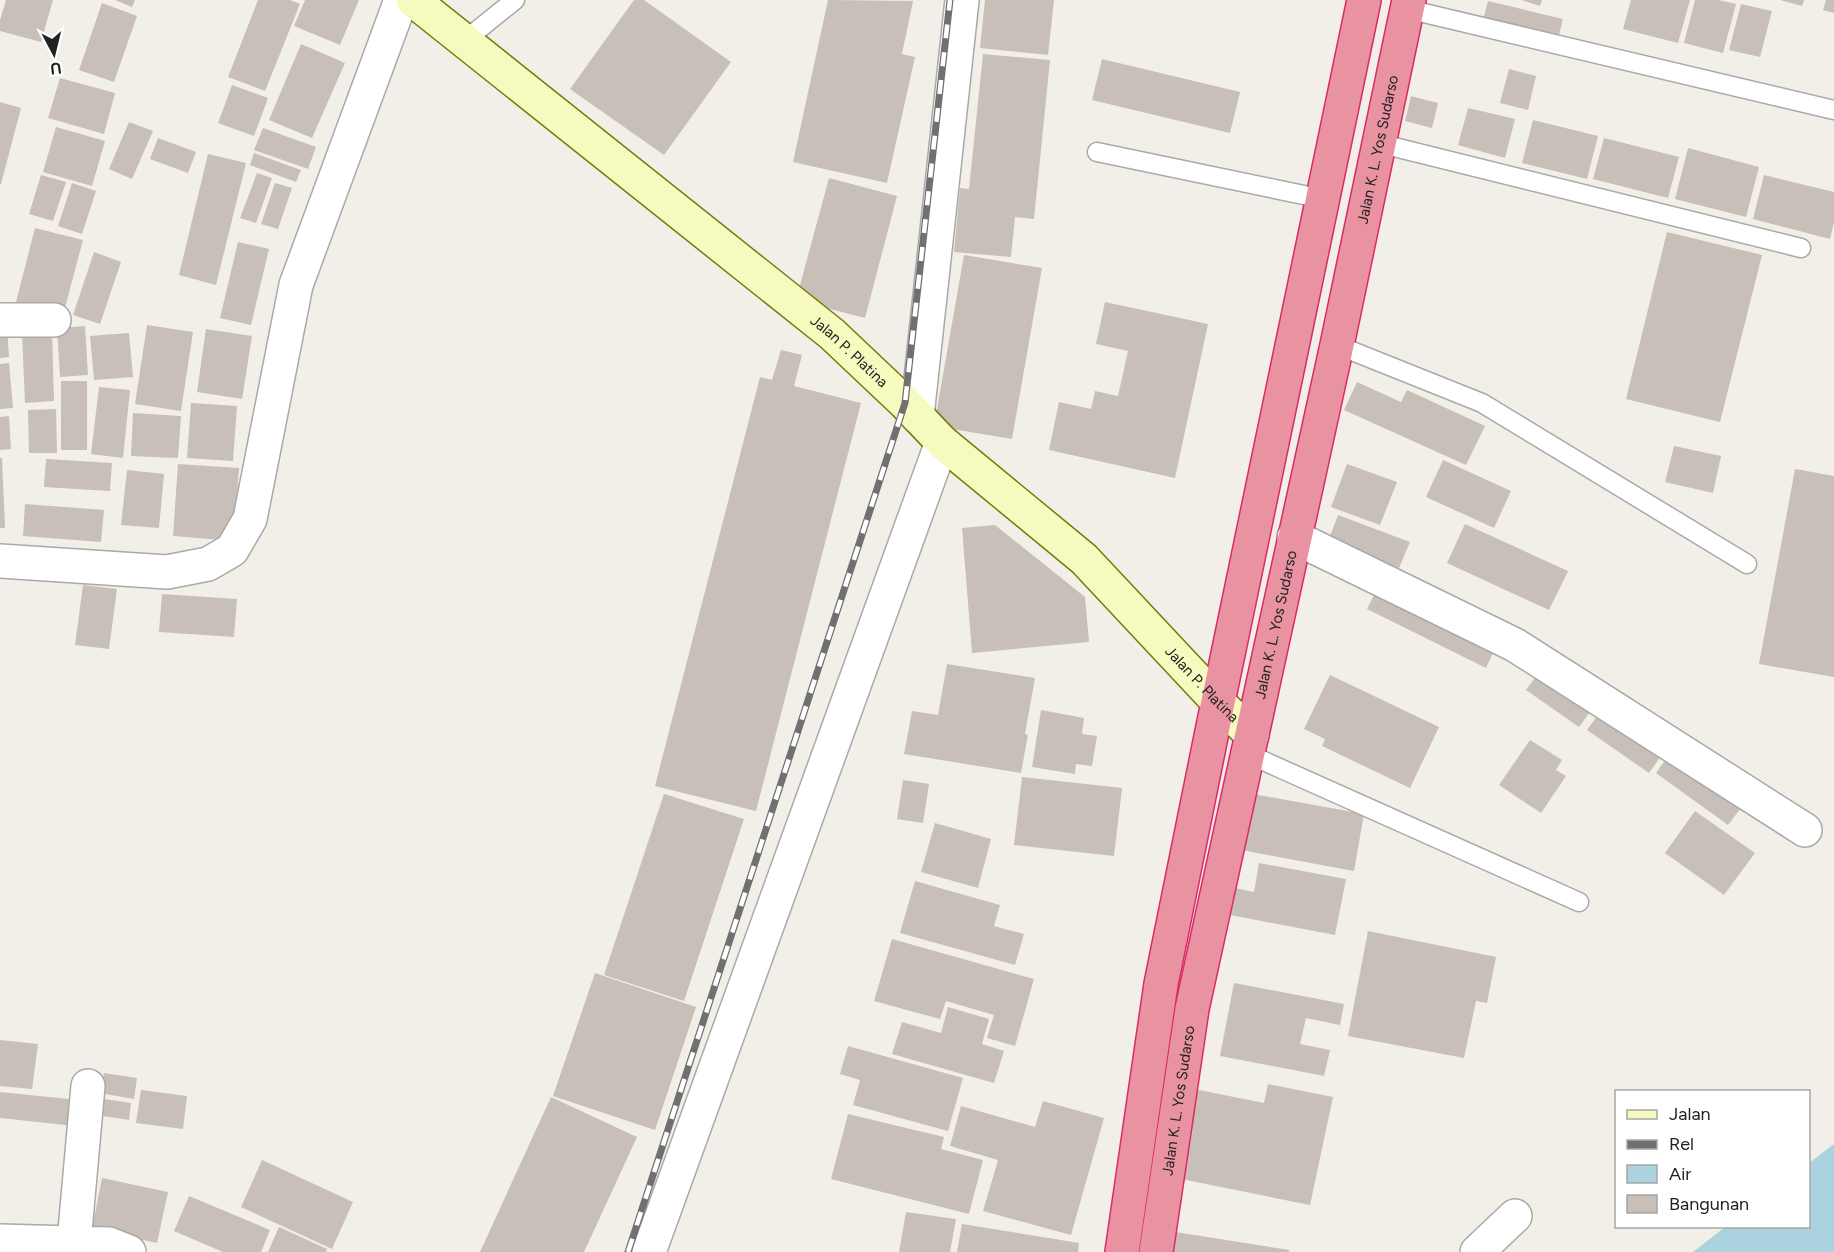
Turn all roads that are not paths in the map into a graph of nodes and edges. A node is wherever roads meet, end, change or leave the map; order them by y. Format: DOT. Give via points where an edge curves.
graph roads {
  1 [pos="401,0"];
  2 [pos="413,0"];
  3 [pos="515,0"];
  4 [pos="962,0"];
  5 [pos="1364,0"];
  6 [pos="1408,4"];
  7 [pos="464,41"];
  8 [pos="1834,110"];
  9 [pos="1378,143"];
  10 [pos="1097,152"];
  11 [pos="1323,199"];
  12 [pos="1801,248"];
  13 [pos="54,320"];
  14 [pos="0,321"];
  15 [pos="1337,345"];
  16 [pos="917,416"];
  17 [pos="942,442"];
  18 [pos="1294,537"];
  19 [pos="0,561"];
  20 [pos="1747,564"];
  21 [pos="1218,702"];
  22 [pos="1250,745"];
  23 [pos="1805,830"];
  24 [pos="1579,902"];
  25 [pos="88,1086"];
  26 [pos="1515,1216"];
  27 [pos="0,1241"];
  28 [pos="74,1242"];
  29 [pos="129,1252"];
  30 [pos="649,1252"];
  31 [pos="1122,1252"];
  32 [pos="1156,1252"];
  33 [pos="1478,1252"];
  1 -- 19 [label="street" via="296,285 250,519 232,550 208,564 168,572"];
  2 -- 7 [label="street, Jalan P. Platina"];
  3 -- 7 [label="lane"];
  4 -- 16 [label="street"];
  5 -- 11 [label="highway"];
  6 -- 8 [label="lane"];
  6 -- 9 [label="highway, Jalan K. L. Yos Sudarso"];
  7 -- 16 [label="street, Jalan P. Platina" via="832,334"];
  9 -- 12 [label="lane"];
  9 -- 15 [label="highway, Jalan K. L. Yos Sudarso"];
  10 -- 11 [label="lane"];
  11 -- 21 [label="highway"];
  13 -- 14 [label="street"];
  15 -- 18 [label="highway, Jalan K. L. Yos Sudarso"];
  15 -- 20 [label="lane" via="1482,403"];
  16 -- 17 [label="street, Jalan P. Platina"];
  17 -- 21 [label="street, Jalan P. Platina" via="1084,559"];
  17 -- 30 [label="street"];
  18 -- 22 [label="highway, Jalan K. L. Yos Sudarso"];
  18 -- 23 [label="street" via="1515,645"];
  21 -- 22 [label="street, Jalan P. Platina"];
  21 -- 31 [label="highway" via="1161,984"];
  22 -- 24 [label="lane"];
  22 -- 32 [label="highway, Jalan K. L. Yos Sudarso" via="1192,1009"];
  25 -- 28 [label="street"];
  26 -- 33 [label="street"];
  27 -- 28 [label="street"];
  28 -- 29 [label="street" via="109,1244"];
}
